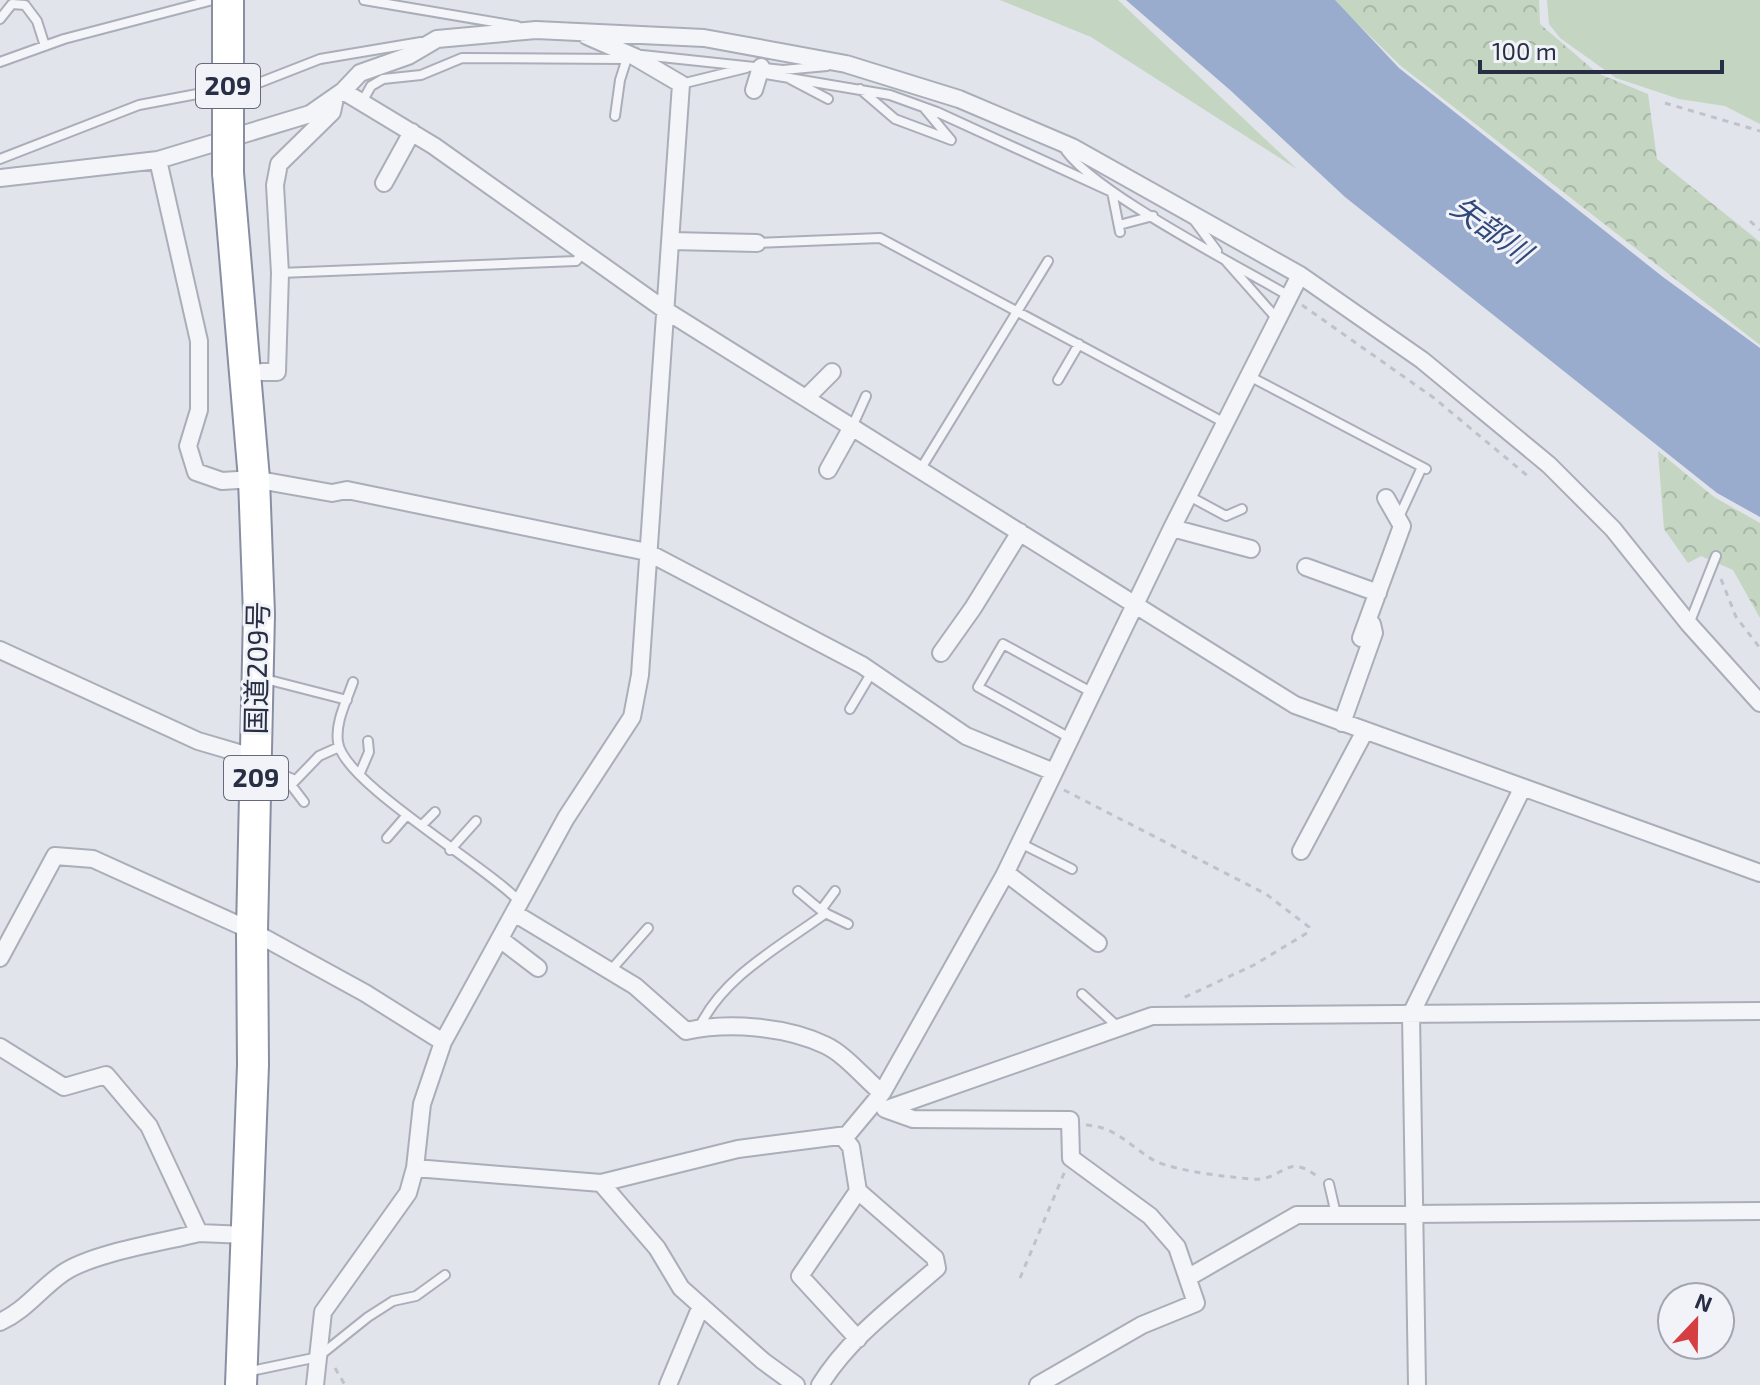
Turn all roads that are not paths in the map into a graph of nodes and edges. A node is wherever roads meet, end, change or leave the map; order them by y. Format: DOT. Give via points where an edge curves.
graph roads {
  1 [pos="213,0"];
  2 [pos="228,0"];
  3 [pos="364,0"];
  4 [pos="0,19"];
  5 [pos="536,30"];
  6 [pos="579,32"];
  7 [pos="437,39"];
  8 [pos="45,46"];
  9 [pos="626,59"];
  10 [pos="0,62"];
  11 [pos="846,64"];
  12 [pos="758,69"];
  13 [pos="612,70"];
  14 [pos="783,76"];
  15 [pos="681,84"];
  16 [pos="860,88"];
  17 [pos="754,90"];
  18 [pos="339,94"];
  19 [pos="828,99"];
  20 [pos="362,103"];
  21 [pos="922,106"];
  22 [pos="615,116"];
  23 [pos="412,132"];
  24 [pos="1061,142"];
  25 [pos="0,159"];
  26 [pos="158,160"];
  27 [pos="0,178"];
  28 [pos="384,183"];
  29 [pos="1112,192"];
  30 [pos="1189,213"];
  31 [pos="1153,216"];
  32 [pos="671,241"];
  33 [pos="757,243"];
  34 [pos="584,252"];
  35 [pos="1221,256"];
  36 [pos="1048,261"];
  37 [pos="280,273"];
  38 [pos="1300,275"];
  39 [pos="1289,296"];
  40 [pos="665,310"];
  41 [pos="1016,310"];
  42 [pos="1278,320"];
  43 [pos="1079,344"];
  44 [pos="262,372"];
  45 [pos="832,372"];
  46 [pos="1249,376"];
  47 [pos="1058,380"];
  48 [pos="866,396"];
  49 [pos="806,398"];
  50 [pos="1225,423"];
  51 [pos="852,427"];
  52 [pos="828,470"];
  53 [pos="920,470"];
  54 [pos="254,479"];
  55 [pos="1189,496"];
  56 [pos="1386,498"];
  57 [pos="1242,509"];
  58 [pos="1398,519"];
  59 [pos="1172,528"];
  60 [pos="1020,532"];
  61 [pos="1251,549"];
  62 [pos="647,552"];
  63 [pos="1715,558"];
  64 [pos="1306,567"];
  65 [pos="1378,593"];
  66 [pos="1136,605"];
  67 [pos="1689,624"];
  68 [pos="0,650"];
  69 [pos="941,653"];
  70 [pos="872,672"];
  71 [pos="273,681"];
  72 [pos="353,682"];
  73 [pos="1093,693"];
  74 [pos="347,700"];
  75 [pos="1760,703"];
  76 [pos="850,709"];
  77 [pos="1342,723"];
  78 [pos="1365,731"];
  79 [pos="1071,738"];
  80 [pos="368,741"];
  81 [pos="339,747"];
  82 [pos="265,766"];
  83 [pos="360,773"];
  84 [pos="1052,777"];
  85 [pos="292,782"];
  86 [pos="1522,789"];
  87 [pos="304,802"];
  88 [pos="435,812"];
  89 [pos="407,815"];
  90 [pos="476,821"];
  91 [pos="422,825"];
  92 [pos="387,838"];
  93 [pos="1020,843"];
  94 [pos="450,850"];
  95 [pos="1301,851"];
  96 [pos="1072,869"];
  97 [pos="1006,873"];
  98 [pos="1760,873"];
  99 [pos="798,891"];
  100 [pos="835,891"];
  101 [pos="517,907"];
  102 [pos="824,912"];
  103 [pos="848,924"];
  104 [pos="648,928"];
  105 [pos="252,931"];
  106 [pos="500,939"];
  107 [pos="1098,943"];
  108 [pos="0,958"];
  109 [pos="538,968"];
  110 [pos="611,970"];
  111 [pos="1082,994"];
  112 [pos="1760,1011"];
  113 [pos="1411,1014"];
  114 [pos="1118,1027"];
  115 [pos="699,1028"];
  116 [pos="443,1042"];
  117 [pos="0,1047"];
  118 [pos="880,1102"];
  119 [pos="842,1136"];
  120 [pos="415,1168"];
  121 [pos="601,1183"];
  122 [pos="1329,1184"];
  123 [pos="858,1191"];
  124 [pos="1760,1211"];
  125 [pos="1417,1214"];
  126 [pos="1336,1215"];
  127 [pos="199,1233"];
  128 [pos="246,1235"];
  129 [pos="445,1275"];
  130 [pos="1189,1277"];
  131 [pos="701,1306"];
  132 [pos="0,1322"];
  133 [pos="858,1339"];
  134 [pos="322,1354"];
  135 [pos="241,1379"];
  136 [pos="315,1385"];
  137 [pos="668,1385"];
  138 [pos="796,1385"];
  139 [pos="820,1385"];
  140 [pos="1038,1385"];
  141 [pos="1417,1385"];
  1 -- 8 [label="lane"];
  2 -- 54 [label="highway, 国道209号 / 209, bridge" via="228,173"];
  3 -- 5 [label="lane"];
  4 -- 8 [label="lane" via="12,4 25,5"];
  5 -- 6 [label="street"];
  5 -- 7 [label="street"];
  6 -- 9 [label="street"];
  6 -- 11 [label="street" via="704,38"];
  7 -- 18 [label="street" via="360,73"];
  7 -- 25 [label="lane" via="320,59 261,82 139,105"];
  8 -- 10 [label="lane"];
  9 -- 12 [label="lane"];
  9 -- 13 [label="lane"];
  9 -- 15 [label="street"];
  9 -- 20 [label="lane" via="462,58 421,75 383,79 371,86"];
  9 -- 22 [label="lane"];
  11 -- 12 [label="lane"];
  11 -- 24 [label="street" via="959,99"];
  12 -- 14 [label="lane"];
  12 -- 15 [label="lane"];
  12 -- 17 [label="street"];
  14 -- 16 [label="lane"];
  14 -- 19 [label="lane"];
  15 -- 32 [label="street"];
  16 -- 21 [label="lane"];
  16 -- 21 [label="lane" via="895,119 951,140"];
  18 -- 20 [label="street"];
  18 -- 26 [label="street" via="310,114"];
  18 -- 37 [label="street" via="332,112 279,164 275,185"];
  20 -- 23 [label="street"];
  21 -- 29 [label="lane"];
  23 -- 28 [label="street"];
  23 -- 34 [label="street"];
  24 -- 29 [label="lane" via="1069,157"];
  24 -- 30 [label="street"];
  26 -- 27 [label="street"];
  26 -- 54 [label="street" via="199,341 199,410 188,446 196,472 222,481"];
  29 -- 31 [label="lane"];
  29 -- 31 [label="lane" via="1120,228"];
  30 -- 35 [label="lane"];
  30 -- 38 [label="street"];
  31 -- 35 [label="lane"];
  32 -- 33 [label="street"];
  32 -- 40 [label="street"];
  33 -- 41 [label="lane" via="880,238"];
  34 -- 37 [label="lane" via="576,261"];
  34 -- 40 [label="street"];
  35 -- 39 [label="lane"];
  35 -- 42 [label="lane"];
  36 -- 41 [label="lane"];
  37 -- 44 [label="street" via="277,372"];
  38 -- 39 [label="street"];
  38 -- 67 [label="street" via="1422,360 1549,465 1613,529"];
  39 -- 42 [label="street"];
  40 -- 49 [label="street"];
  40 -- 62 [label="street"];
  41 -- 43 [label="lane"];
  41 -- 53 [label="lane"];
  42 -- 46 [label="street"];
  43 -- 47 [label="lane"];
  43 -- 50 [label="lane"];
  45 -- 49 [label="street"];
  46 -- 50 [label="street"];
  46 -- 58 [label="lane" via="1424,468"];
  48 -- 51 [label="lane"];
  49 -- 51 [label="street"];
  50 -- 55 [label="street"];
  51 -- 52 [label="street"];
  51 -- 53 [label="street"];
  53 -- 60 [label="street"];
  54 -- 62 [label="street" via="332,493 347,490"];
  54 -- 82 [label="highway, 国道209号 / 209"];
  55 -- 57 [label="lane" via="1226,516"];
  55 -- 59 [label="street"];
  56 -- 58 [label="street"];
  58 -- 65 [label="street" via="1402,526"];
  59 -- 61 [label="street"];
  59 -- 66 [label="street"];
  60 -- 66 [label="street"];
  60 -- 69 [label="street"];
  62 -- 70 [label="street"];
  62 -- 101 [label="street" via="640,675 632,717 566,818"];
  63 -- 67 [label="lane"];
  64 -- 65 [label="street"];
  65 -- 77 [label="street" via="1364,630 1372,625 1374,633"];
  66 -- 73 [label="street"];
  66 -- 77 [label="street" via="1295,705"];
  67 -- 75 [label="street"];
  68 -- 82 [label="street"];
  70 -- 76 [label="lane"];
  70 -- 84 [label="street" via="966,736"];
  71 -- 74 [label="lane"];
  72 -- 74 [label="lane"];
  73 -- 79 [label="street"];
  73 -- 79 [label="lane" via="1003,644 978,687"];
  74 -- 81 [label="lane" via="339,723"];
  77 -- 78 [label="street"];
  78 -- 86 [label="street"];
  78 -- 95 [label="street"];
  79 -- 84 [label="street"];
  80 -- 83 [label="lane"];
  81 -- 83 [label="lane"];
  81 -- 85 [label="lane" via="319,756"];
  82 -- 85 [label="lane"];
  82 -- 105 [label="highway, 国道209号 / 209"];
  83 -- 89 [label="lane"];
  84 -- 93 [label="street"];
  85 -- 87 [label="lane"];
  86 -- 98 [label="street"];
  86 -- 113 [label="street"];
  88 -- 91 [label="lane"];
  89 -- 91 [label="lane"];
  89 -- 92 [label="lane"];
  90 -- 94 [label="lane"];
  91 -- 94 [label="lane"];
  93 -- 96 [label="lane"];
  93 -- 97 [label="street"];
  94 -- 101 [label="lane" via="481,866"];
  97 -- 107 [label="street"];
  97 -- 118 [label="street"];
  99 -- 102 [label="lane"];
  100 -- 102 [label="lane"];
  101 -- 106 [label="street"];
  101 -- 110 [label="street"];
  102 -- 103 [label="lane"];
  102 -- 115 [label="lane" via="722,992"];
  104 -- 110 [label="lane"];
  105 -- 108 [label="street" via="93,859 55,856"];
  105 -- 116 [label="street"];
  105 -- 128 [label="highway, 国道209号 / 209"];
  106 -- 109 [label="street"];
  106 -- 116 [label="street"];
  110 -- 115 [label="street" via="676,1025 686,1031"];
  111 -- 114 [label="lane"];
  112 -- 113 [label="street"];
  113 -- 114 [label="street" via="1152,1016"];
  113 -- 125 [label="street"];
  114 -- 118 [label="street"];
  115 -- 118 [label="street" via="761,1028 827,1045"];
  116 -- 120 [label="street" via="422,1104"];
  117 -- 127 [label="street" via="64,1087 106,1075 149,1126"];
  118 -- 119 [label="street"];
  118 -- 130 [label="street" via="913,1119 1070,1120 1071,1158 1150,1216 1177,1247"];
  119 -- 121 [label="street" via="738,1149"];
  119 -- 123 [label="street" via="851,1147"];
  120 -- 121 [label="street"];
  120 -- 134 [label="street" via="408,1193 323,1312"];
  121 -- 131 [label="street" via="657,1248 681,1288"];
  122 -- 126 [label="lane"];
  123 -- 133 [label="street" via="800,1276"];
  123 -- 133 [label="street" via="935,1258 937,1268"];
  124 -- 125 [label="street"];
  125 -- 126 [label="street"];
  125 -- 141 [label="street"];
  126 -- 130 [label="street" via="1297,1215"];
  127 -- 128 [label="street"];
  127 -- 132 [label="street" via="65,1271 19,1313"];
  128 -- 135 [label="highway, 国道209号 / 209"];
  129 -- 134 [label="lane" via="416,1296 393,1301"];
  130 -- 140 [label="street" via="1196,1303 1142,1325"];
  131 -- 137 [label="street"];
  131 -- 138 [label="street"];
  133 -- 139 [label="street" via="832,1364"];
  134 -- 135 [label="lane"];
  134 -- 136 [label="street"];
}
